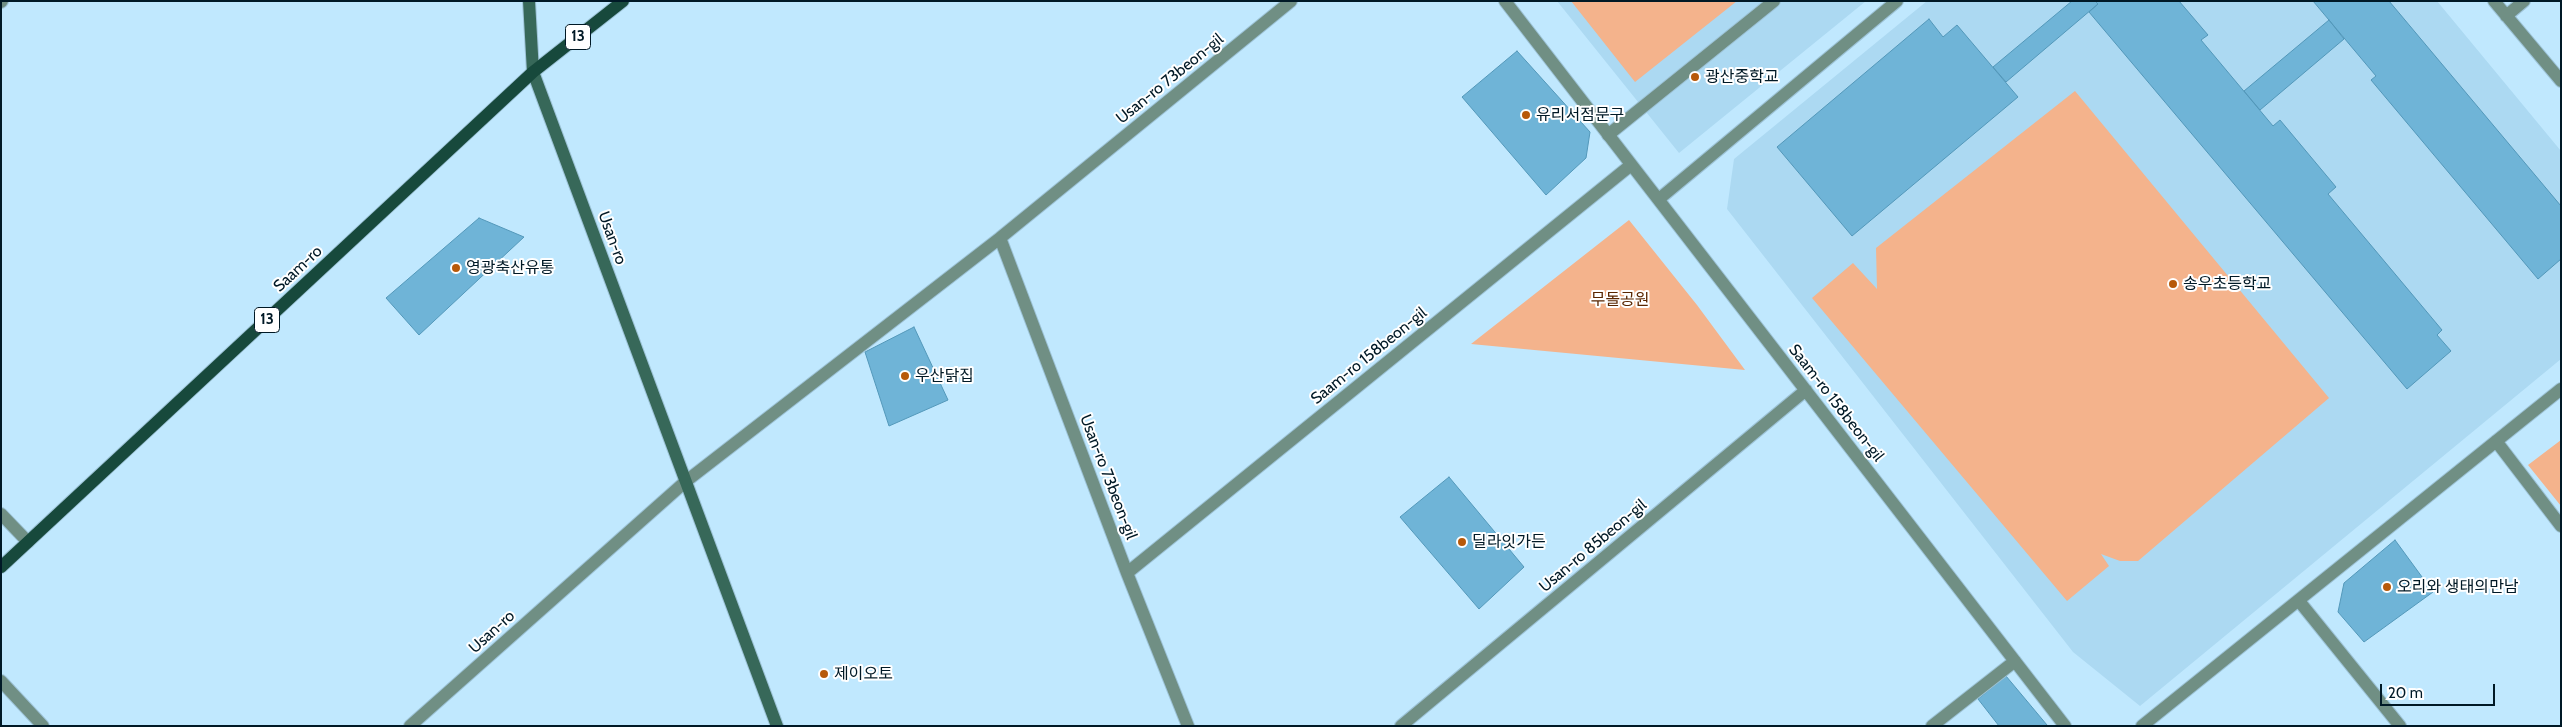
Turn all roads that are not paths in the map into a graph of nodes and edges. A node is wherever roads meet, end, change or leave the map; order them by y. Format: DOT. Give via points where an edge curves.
graph roads {
  1 [pos="529,1"];
  2 [pos="624,1"];
  3 [pos="1291,1"];
  4 [pos="1505,1"];
  5 [pos="1774,1"];
  6 [pos="1897,1"];
  7 [pos="2494,1"];
  8 [pos="2524,1"];
  9 [pos="2506,16"];
  10 [pos="533,72"];
  11 [pos="2561,81"];
  12 [pos="1608,135"];
  13 [pos="1631,165"];
  14 [pos="1659,199"];
  15 [pos="1000,238"];
  16 [pos="2561,389"];
  17 [pos="1806,390"];
  18 [pos="2496,441"];
  19 [pos="685,482"];
  20 [pos="1,514"];
  21 [pos="2561,526"];
  22 [pos="28,542"];
  23 [pos="1,567"];
  24 [pos="1127,573"];
  25 [pos="2298,601"];
  26 [pos="2014,661"];
  27 [pos="1,681"];
  28 [pos="43,726"];
  29 [pos="410,726"];
  30 [pos="777,726"];
  31 [pos="1188,726"];
  32 [pos="1401,726"];
  33 [pos="1932,726"];
  34 [pos="2065,726"];
  35 [pos="2142,726"];
  36 [pos="2400,726"];
  1 -- 10 [label="street, Usan-ro"];
  2 -- 10 [label="main road, Saam-ro / 13"];
  3 -- 15 [label="street, Usan-ro 73beon-gil"];
  4 -- 12 [label="street, Saam-ro 158beon-gil"];
  5 -- 12 [label="street"];
  6 -- 14 [label="street"];
  7 -- 9 [label="street"];
  8 -- 9 [label="street"];
  9 -- 11 [label="street"];
  10 -- 19 [label="street, Usan-ro"];
  10 -- 22 [label="main road, Saam-ro / 13"];
  12 -- 13 [label="street, Saam-ro 158beon-gil"];
  13 -- 14 [label="street, Saam-ro 158beon-gil"];
  13 -- 24 [label="street, Saam-ro 158beon-gil"];
  14 -- 17 [label="street, Saam-ro 158beon-gil"];
  15 -- 19 [label="street, Usan-ro 73beon-gil"];
  15 -- 24 [label="street, Usan-ro 73beon-gil"];
  16 -- 18 [label="street"];
  17 -- 26 [label="street, Saam-ro 158beon-gil"];
  17 -- 32 [label="street, Usan-ro 85beon-gil"];
  18 -- 21 [label="street"];
  18 -- 25 [label="street"];
  19 -- 29 [label="street, Usan-ro"];
  19 -- 30 [label="street, Usan-ro"];
  20 -- 22 [label="street"];
  22 -- 23 [label="main road, Saam-ro / 13"];
  24 -- 31 [label="street, Usan-ro 73beon-gil"];
  25 -- 35 [label="street"];
  25 -- 36 [label="street"];
  26 -- 33 [label="street"];
  26 -- 34 [label="street, Saam-ro 158beon-gil"];
  27 -- 28 [label="street"];
}
